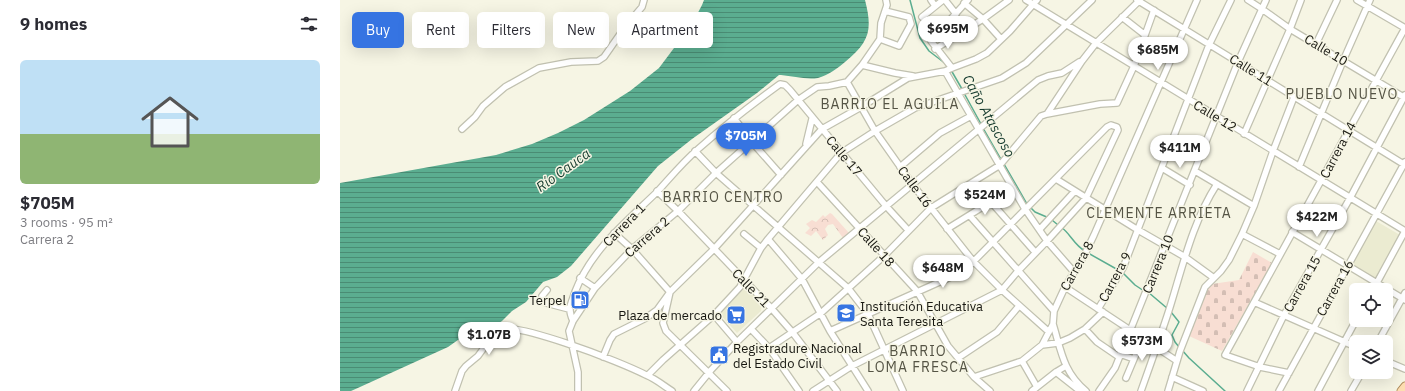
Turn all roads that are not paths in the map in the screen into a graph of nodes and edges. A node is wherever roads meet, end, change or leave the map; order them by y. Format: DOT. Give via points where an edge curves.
graph roads {
  1 [pos="644,0"];
  2 [pos="886,0"];
  3 [pos="931,0"];
  4 [pos="944,0"];
  5 [pos="1010,0"];
  6 [pos="1026,0"];
  7 [pos="1092,0"];
  8 [pos="1138,0"];
  9 [pos="1196,0"];
  10 [pos="1231,0"];
  11 [pos="1248,0"];
  12 [pos="1266,0"];
  13 [pos="1301,0"];
  14 [pos="1337,0"];
  15 [pos="1357,0"];
  16 [pos="1370,0"];
  17 [pos="966,2"];
  18 [pos="1035,3"];
  19 [pos="935,6"];
  20 [pos="1367,6"];
  21 [pos="1262,9"];
  22 [pos="1154,10"];
  23 [pos="884,11"];
  24 [pos="956,14"];
  25 [pos="922,17"];
  26 [pos="1122,17"];
  27 [pos="983,19"];
  28 [pos="1066,25"];
  29 [pos="1405,28"];
  30 [pos="1184,29"];
  31 [pos="1290,29"];
  32 [pos="1145,35"];
  33 [pos="880,39"];
  34 [pos="1001,39"];
  35 [pos="1096,43"];
  36 [pos="1316,44"];
  37 [pos="1209,45"];
  38 [pos="935,49"];
  39 [pos="1082,61"];
  40 [pos="1343,61"];
  41 [pos="1238,62"];
  42 [pos="862,65"];
  43 [pos="1134,66"];
  44 [pos="948,69"];
  45 [pos="918,76"];
  46 [pos="1268,80"];
  47 [pos="1376,81"];
  48 [pos="846,82"];
  49 [pos="1160,82"];
  50 [pos="780,84"];
  51 [pos="962,91"];
  52 [pos="1294,97"];
  53 [pos="1405,97"];
  54 [pos="1188,99"];
  55 [pos="798,100"];
  56 [pos="861,107"];
  57 [pos="1047,114"];
  58 [pos="1322,114"];
  59 [pos="971,116"];
  60 [pos="1216,117"];
  61 [pos="734,118"];
  62 [pos="812,119"];
  63 [pos="982,127"];
  64 [pos="462,129"];
  65 [pos="822,129"];
  66 [pos="1348,130"];
  67 [pos="875,131"];
  68 [pos="1244,134"];
  69 [pos="751,141"];
  70 [pos="806,145"];
  71 [pos="1377,148"];
  72 [pos="1273,151"];
  73 [pos="695,152"];
  74 [pos="841,153"];
  75 [pos="1002,163"];
  76 [pos="1404,164"];
  77 [pos="900,167"];
  78 [pos="1299,167"];
  79 [pos="1162,168"];
  80 [pos="1195,171"];
  81 [pos="716,173"];
  82 [pos="781,175"];
  83 [pos="1056,179"];
  84 [pos="1322,181"];
  85 [pos="817,182"];
  86 [pos="1217,184"];
  87 [pos="913,185"];
  88 [pos="1190,185"];
  89 [pos="1013,188"];
  90 [pos="657,191"];
  91 [pos="1075,191"];
  92 [pos="1086,198"];
  93 [pos="1350,198"];
  94 [pos="991,202"];
  95 [pos="754,205"];
  96 [pos="886,206"];
  97 [pos="1027,206"];
  98 [pos="1254,206"];
  99 [pos="931,208"];
  100 [pos="1106,210"];
  101 [pos="678,211"];
  102 [pos="1376,214"];
  103 [pos="970,216"];
  104 [pos="1010,224"];
  105 [pos="778,227"];
  106 [pos="860,229"];
  107 [pos="948,229"];
  108 [pos="1040,229"];
  109 [pos="908,230"];
  110 [pos="1138,230"];
  111 [pos="1405,231"];
  112 [pos="1292,232"];
  113 [pos="614,233"];
  114 [pos="744,234"];
  115 [pos="1242,234"];
  116 [pos="768,239"];
  117 [pos="1047,241"];
  118 [pos="993,242"];
  119 [pos="1165,246"];
  120 [pos="761,248"];
  121 [pos="1321,248"];
  122 [pos="632,249"];
  123 [pos="714,249"];
  124 [pos="1035,252"];
  125 [pos="1280,254"];
  126 [pos="884,256"];
  127 [pos="1185,257"];
  128 [pos="973,261"];
  129 [pos="819,262"];
  130 [pos="1348,266"];
  131 [pos="1018,270"];
  132 [pos="1074,272"];
  133 [pos="580,278"];
  134 [pos="1214,278"];
  135 [pos="802,279"];
  136 [pos="744,280"];
  137 [pos="1377,283"];
  138 [pos="595,288"];
  139 [pos="848,288"];
  140 [pos="1065,288"];
  141 [pos="547,290"];
  142 [pos="1002,290"];
  143 [pos="917,291"];
  144 [pos="1393,291"];
  145 [pos="670,292"];
  146 [pos="1404,297"];
  147 [pos="1254,302"];
  148 [pos="1019,306"];
  149 [pos="569,309"];
  150 [pos="772,309"];
  151 [pos="657,310"];
  152 [pos="1100,310"];
  153 [pos="666,311"];
  154 [pos="1054,312"];
  155 [pos="821,313"];
  156 [pos="868,314"];
  157 [pos="714,315"];
  158 [pos="1284,315"];
  159 [pos="573,321"];
  160 [pos="934,324"];
  161 [pos="1053,324"];
  162 [pos="1352,327"];
  163 [pos="751,328"];
  164 [pos="1313,328"];
  165 [pos="1085,329"];
  166 [pos="830,331"];
  167 [pos="1130,331"];
  168 [pos="1049,332"];
  169 [pos="792,333"];
  170 [pos="1382,335"];
  171 [pos="1142,340"];
  172 [pos="737,342"];
  173 [pos="1344,342"];
  174 [pos="1058,343"];
  175 [pos="1349,344"];
  176 [pos="572,345"];
  177 [pos="680,345"];
  178 [pos="1042,345"];
  179 [pos="769,348"];
  180 [pos="1156,348"];
  181 [pos="884,349"];
  182 [pos="1120,356"];
  183 [pos="603,357"];
  184 [pos="958,358"];
  185 [pos="1134,359"];
  186 [pos="1022,361"];
  187 [pos="1177,361"];
  188 [pos="1393,364"];
  189 [pos="852,366"];
  190 [pos="1066,366"];
  191 [pos="1260,367"];
  192 [pos="1404,368"];
  193 [pos="709,372"];
  194 [pos="1056,372"];
  195 [pos="1289,373"];
  196 [pos="648,375"];
  197 [pos="974,377"];
  198 [pos="1172,377"];
  199 [pos="1126,378"];
  200 [pos="1358,379"];
  201 [pos="828,381"];
  202 [pos="1405,386"];
  203 [pos="1037,387"];
  204 [pos="1319,390"];
  205 [pos="455,391"];
  206 [pos="578,391"];
  207 [pos="672,391"];
  208 [pos="694,391"];
  209 [pos="728,391"];
  210 [pos="799,391"];
  211 [pos="813,391"];
  212 [pos="837,391"];
  213 [pos="868,391"];
  214 [pos="903,391"];
  215 [pos="990,391"];
  216 [pos="1032,391"];
  217 [pos="1081,391"];
  218 [pos="1086,391"];
  219 [pos="1099,391"];
  220 [pos="1141,391"];
  221 [pos="1168,391"];
  222 [pos="1203,391"];
  223 [pos="1248,391"];
  224 [pos="1279,391"];
  225 [pos="1351,391"];
  226 [pos="1401,391"];
  1 -- 64 [label="street" via="642,7 604,57 598,61 570,62 539,68 504,87"];
  2 -- 23 [label="street"];
  3 -- 19 [label="street"];
  4 -- 19 [label="street"];
  4 -- 24 [label="street"];
  5 -- 27 [label="street"];
  6 -- 18 [label="street, Calle 12"];
  7 -- 28 [label="street"];
  8 -- 22 [label="street, Calle 11"];
  8 -- 26 [label="street"];
  9 -- 30 [label="street, Carrera 8"];
  10 -- 37 [label="street, Carrera 9"];
  11 -- 21 [label="street, Calle 10"];
  12 -- 21 [label="street, Carrera 10"];
  13 -- 31 [label="street"];
  14 -- 36 [label="street"];
  15 -- 20 [label="street"];
  16 -- 20 [label="street"];
  17 -- 24 [label="street"];
  17 -- 27 [label="street"];
  18 -- 28 [label="street, Calle 12"];
  18 -- 34 [label="street"];
  19 -- 25 [label="street"];
  20 -- 29 [label="street"];
  20 -- 40 [label="street"];
  21 -- 31 [label="street, Calle 10"];
  21 -- 41 [label="street, Carrera 10"];
  22 -- 30 [label="street, Calle 11"];
  22 -- 32 [label="street"];
  23 -- 33 [label="street"];
  23 -- 33 [label="street" via="910,17 911,24 899,46"];
  24 -- 38 [label="street" via="931,40"];
  26 -- 32 [label="street"];
  26 -- 35 [label="street"];
  27 -- 34 [label="street"];
  27 -- 38 [label="street"];
  28 -- 35 [label="street, Calle 12"];
  28 -- 51 [label="street" via="1026,63 1002,78"];
  29 -- 47 [label="street, Carrera 14"];
  30 -- 37 [label="street, Calle 11"];
  30 -- 49 [label="street, Carrera 8"];
  31 -- 36 [label="street, Calle 10"];
  31 -- 46 [label="street"];
  32 -- 43 [label="street"];
  33 -- 42 [label="street"];
  34 -- 44 [label="street" via="987,54"];
  35 -- 39 [label="street"];
  35 -- 43 [label="street, Calle 12"];
  36 -- 40 [label="street, Calle 10"];
  37 -- 41 [label="street, Calle 11"];
  37 -- 54 [label="street, Carrera 9"];
  38 -- 44 [label="street"];
  39 -- 57 [label="street"];
  39 -- 63 [label="street" via="1062,73 1038,80"];
  40 -- 47 [label="street, Calle 10"];
  40 -- 58 [label="street"];
  41 -- 46 [label="street, Calle 11"];
  41 -- 60 [label="street, Carrera 10"];
  42 -- 45 [label="street"];
  42 -- 48 [label="street"];
  43 -- 49 [label="street, Calle 12"];
  43 -- 57 [label="street" via="1116,104 1100,104"];
  44 -- 45 [label="street"];
  44 -- 51 [label="street"];
  45 -- 56 [label="street" via="908,78"];
  46 -- 52 [label="street, Calle 11"];
  46 -- 68 [label="street"];
  47 -- 53 [label="street, Calle 10"];
  47 -- 66 [label="street, Carrera 14"];
  48 -- 55 [label="street, Carrera 2" via="817,87"];
  48 -- 56 [label="street, Calle 16"];
  49 -- 54 [label="street, Calle 12"];
  49 -- 100 [label="street, Carrera 8"];
  50 -- 55 [label="street, Calle 17"];
  50 -- 61 [label="street, Carrera 1"];
  51 -- 59 [label="street"];
  51 -- 67 [label="street" via="915,108"];
  52 -- 58 [label="street, Calle 11"];
  52 -- 72 [label="street"];
  53 -- 71 [label="street, Carrera 15"];
  54 -- 60 [label="street, Calle 12"];
  54 -- 79 [label="street, Carrera 9"];
  55 -- 62 [label="street, Calle 17"];
  55 -- 69 [label="street, Carrera 2"];
  56 -- 65 [label="street"];
  56 -- 67 [label="street, Calle 16"];
  57 -- 75 [label="street" via="1041,116"];
  58 -- 66 [label="street, Calle 11"];
  58 -- 78 [label="street"];
  59 -- 63 [label="street"];
  59 -- 77 [label="street" via="940,133"];
  60 -- 68 [label="street, Calle 12"];
  60 -- 80 [label="street, Carrera 10"];
  61 -- 69 [label="street"];
  61 -- 73 [label="street, Carrera 1"];
  62 -- 65 [label="street, Calle 17"];
  62 -- 70 [label="street"];
  63 -- 75 [label="street"];
  63 -- 87 [label="street"];
  65 -- 70 [label="street"];
  65 -- 74 [label="street, Calle 17"];
  66 -- 71 [label="street, Calle 11"];
  66 -- 84 [label="street, Carrera 14"];
  67 -- 74 [label="street"];
  67 -- 77 [label="street, Calle 16"];
  68 -- 72 [label="street, Calle 12"];
  69 -- 81 [label="street, Carrera 2"];
  69 -- 82 [label="street"];
  70 -- 82 [label="street"];
  71 -- 76 [label="street, Calle 11"];
  71 -- 93 [label="street, Carrera 15"];
  72 -- 78 [label="street, Calle 12"];
  72 -- 98 [label="street"];
  73 -- 81 [label="street"];
  73 -- 90 [label="street, Carrera 1"];
  74 -- 85 [label="street"];
  74 -- 96 [label="street, Calle 17"];
  75 -- 89 [label="street"];
  75 -- 99 [label="street"];
  76 -- 102 [label="street, Carrera 16"];
  77 -- 87 [label="street, Calle 16"];
  78 -- 84 [label="street, Calle 12"];
  79 -- 88 [label="street"];
  79 -- 110 [label="street, Carrera 9"];
  80 -- 86 [label="street"];
  80 -- 88 [label="street, Carrera 10"];
  81 -- 95 [label="street"];
  81 -- 101 [label="street, Carrera 2"];
  82 -- 95 [label="street"];
  83 -- 91 [label="street"];
  83 -- 92 [label="street" via="1107,127 1116,127 1118,130"];
  83 -- 97 [label="street"];
  84 -- 93 [label="street, Calle 12"];
  84 -- 112 [label="street, Carrera 14"];
  85 -- 105 [label="street"];
  85 -- 106 [label="street, Calle 18"];
  86 -- 98 [label="street"];
  86 -- 127 [label="street" via="1206,201"];
  87 -- 96 [label="street"];
  87 -- 99 [label="street, Calle 16"];
  88 -- 119 [label="street, Carrera 10"];
  89 -- 94 [label="street"];
  89 -- 97 [label="street"];
  90 -- 101 [label="street, Calle 21"];
  90 -- 113 [label="street, Carrera 1"];
  91 -- 92 [label="street"];
  91 -- 108 [label="street"];
  92 -- 100 [label="street"];
  92 -- 117 [label="street"];
  93 -- 102 [label="street, Calle 12"];
  93 -- 121 [label="street, Carrera 15"];
  94 -- 103 [label="street"];
  94 -- 104 [label="street"];
  95 -- 105 [label="street"];
  95 -- 123 [label="street"];
  96 -- 106 [label="street"];
  96 -- 109 [label="street, Calle 17"];
  97 -- 104 [label="street"];
  97 -- 108 [label="street"];
  98 -- 115 [label="street"];
  99 -- 107 [label="street, Calle 16"];
  99 -- 109 [label="street"];
  100 -- 110 [label="street"];
  100 -- 132 [label="street, Carrera 8"];
  101 -- 122 [label="street, Carrera 2"];
  101 -- 123 [label="street, Calle 21"];
  102 -- 111 [label="street, Calle 12"];
  102 -- 130 [label="street, Carrera 16"];
  103 -- 107 [label="street"];
  103 -- 118 [label="street"];
  104 -- 118 [label="street"];
  104 -- 124 [label="street"];
  105 -- 116 [label="street"];
  105 -- 129 [label="street"];
  106 -- 126 [label="street, Calle 18"];
  106 -- 129 [label="street"];
  107 -- 128 [label="street, Calle 16"];
  108 -- 117 [label="street"];
  109 -- 126 [label="street"];
  110 -- 119 [label="street"];
  110 -- 152 [label="street, Carrera 9" via="1122,271"];
  111 -- 137 [label="street"];
  112 -- 121 [label="street"];
  112 -- 125 [label="street, Carrera 14"];
  113 -- 122 [label="street"];
  113 -- 133 [label="street, Carrera 1" via="588,264"];
  114 -- 120 [label="street"];
  115 -- 125 [label="street"];
  115 -- 134 [label="street" via="1229,260"];
  116 -- 120 [label="street"];
  116 -- 135 [label="street"];
  117 -- 124 [label="street"];
  117 -- 132 [label="street"];
  118 -- 128 [label="street"];
  118 -- 131 [label="street"];
  119 -- 127 [label="street"];
  119 -- 167 [label="street, Carrera 10"];
  120 -- 136 [label="street"];
  121 -- 130 [label="street"];
  121 -- 158 [label="street, Carrera 15"];
  122 -- 138 [label="street, Carrera 2"];
  122 -- 145 [label="street"];
  123 -- 136 [label="street, Calle 21"];
  123 -- 145 [label="street"];
  124 -- 131 [label="street"];
  125 -- 147 [label="street, Carrera 14"];
  126 -- 139 [label="street"];
  126 -- 143 [label="street, Calle 18"];
  127 -- 134 [label="street"];
  127 -- 180 [label="street"];
  128 -- 142 [label="street, Calle 16"];
  128 -- 143 [label="street" via="964,271"];
  129 -- 135 [label="street"];
  129 -- 139 [label="street"];
  130 -- 137 [label="street"];
  130 -- 164 [label="street, Carrera 16"];
  131 -- 142 [label="street"];
  131 -- 154 [label="street"];
  132 -- 140 [label="street, Carrera 8"];
  133 -- 138 [label="street"];
  133 -- 149 [label="street, Carrera 1"];
  134 -- 187 [label="street" via="1205,287"];
  135 -- 150 [label="street"];
  135 -- 155 [label="street"];
  136 -- 150 [label="street, Calle 21"];
  136 -- 157 [label="street"];
  138 -- 159 [label="street, Carrera 2"];
  139 -- 155 [label="street"];
  139 -- 156 [label="street"];
  140 -- 152 [label="street"];
  140 -- 154 [label="street, Carrera 8"];
  141 -- 149 [label="street" via="542,296 546,303"];
  142 -- 148 [label="street, Calle 16"];
  142 -- 160 [label="street"];
  143 -- 156 [label="street"];
  143 -- 160 [label="street, Calle 18"];
  144 -- 146 [label="street"];
  145 -- 151 [label="street"];
  145 -- 153 [label="street"];
  146 -- 170 [label="street"];
  147 -- 158 [label="street"];
  147 -- 191 [label="street, Carrera 14" via="1225,356"];
  148 -- 168 [label="street, Calle 16"];
  148 -- 184 [label="street" via="997,332"];
  149 -- 159 [label="street"];
  150 -- 163 [label="street"];
  150 -- 169 [label="street, Calle 21"];
  151 -- 153 [label="street"];
  151 -- 183 [label="street" via="614,334"];
  152 -- 165 [label="street, Carrera 9"];
  152 -- 167 [label="street"];
  153 -- 177 [label="street" via="666,332"];
  154 -- 161 [label="street, Carrera 8"];
  155 -- 166 [label="street"];
  155 -- 169 [label="street"];
  156 -- 166 [label="street"];
  156 -- 181 [label="street"];
  157 -- 172 [label="street"];
  157 -- 177 [label="street"];
  158 -- 164 [label="street"];
  158 -- 191 [label="street, Carrera 15"];
  159 -- 176 [label="street, Carrera 2" via="569,331"];
  160 -- 181 [label="street"];
  160 -- 184 [label="street, Calle 18"];
  161 -- 168 [label="street"];
  161 -- 174 [label="street"];
  162 -- 173 [label="street"];
  163 -- 172 [label="street"];
  163 -- 179 [label="street"];
  164 -- 173 [label="street"];
  164 -- 195 [label="street, Carrera 16"];
  165 -- 174 [label="street, Carrera 9"];
  165 -- 182 [label="street" via="1097,342"];
  166 -- 189 [label="street"];
  167 -- 171 [label="street"];
  167 -- 182 [label="street, Carrera 10"];
  168 -- 178 [label="street"];
  169 -- 179 [label="street"];
  169 -- 201 [label="street, Calle 21"];
  171 -- 180 [label="street"];
  171 -- 185 [label="street"];
  172 -- 193 [label="street"];
  173 -- 175 [label="street"];
  173 -- 204 [label="street"];
  174 -- 178 [label="street, Carrera 9"];
  174 -- 190 [label="street"];
  176 -- 183 [label="street"];
  176 -- 205 [label="street" via="527,331 491,329 486,345 462,371"];
  176 -- 206 [label="street, Carrera 2" via="578,372"];
  177 -- 193 [label="street"];
  177 -- 196 [label="street"];
  178 -- 186 [label="street"];
  179 -- 210 [label="street"];
  180 -- 187 [label="street"];
  180 -- 220 [label="street"];
  181 -- 189 [label="street"];
  181 -- 214 [label="street"];
  182 -- 185 [label="street"];
  182 -- 219 [label="street, Carrera 10"];
  183 -- 196 [label="street"];
  184 -- 197 [label="street, Calle 18"];
  185 -- 199 [label="street"];
  186 -- 197 [label="street"];
  186 -- 203 [label="street"];
  187 -- 198 [label="street"];
  188 -- 192 [label="street"];
  189 -- 201 [label="street"];
  189 -- 213 [label="street"];
  190 -- 194 [label="street"];
  190 -- 218 [label="street" via="1077,384"];
  191 -- 195 [label="street"];
  191 -- 223 [label="street, Carrera 15"];
  193 -- 208 [label="street"];
  193 -- 209 [label="street"];
  194 -- 203 [label="street"];
  194 -- 217 [label="street"];
  195 -- 224 [label="street, Carrera 16"];
  196 -- 207 [label="street"];
  197 -- 215 [label="street, Calle 18"];
  198 -- 221 [label="street"];
  198 -- 222 [label="street"];
  200 -- 225 [label="street"];
  201 -- 211 [label="street"];
  201 -- 212 [label="street, Calle 21"];
  202 -- 226 [label="main road"];
  203 -- 216 [label="street"];
}
